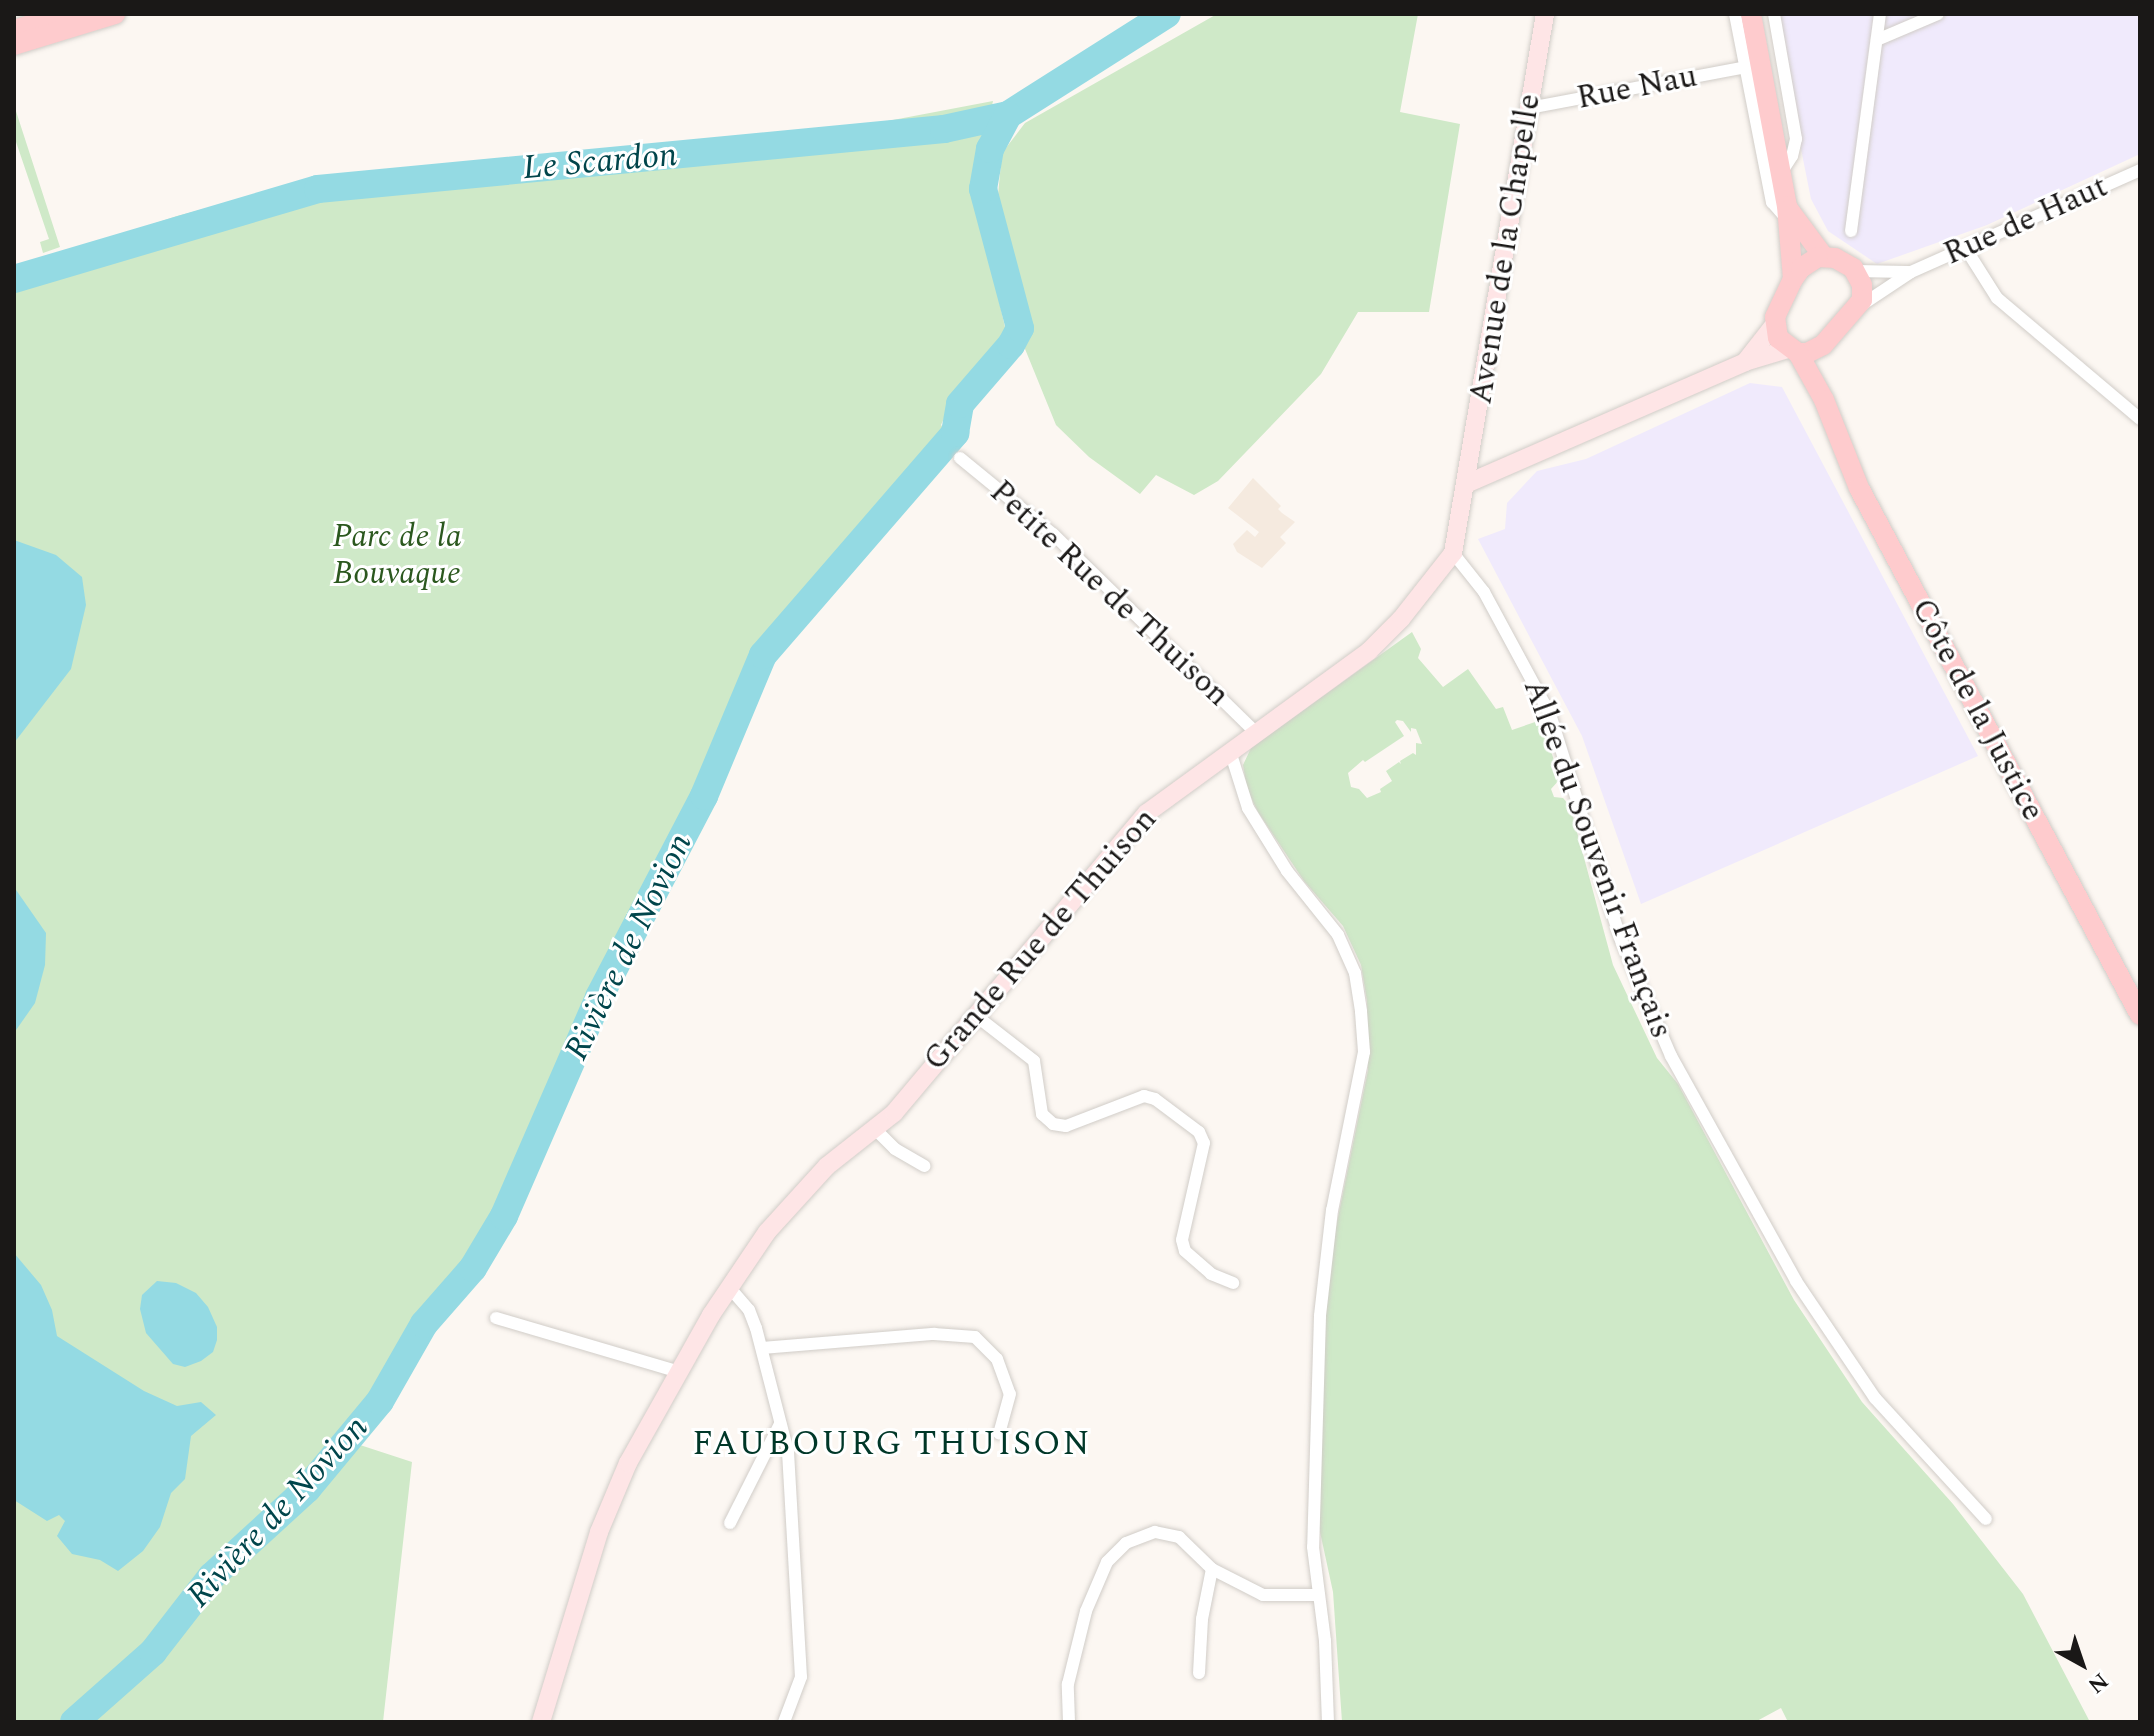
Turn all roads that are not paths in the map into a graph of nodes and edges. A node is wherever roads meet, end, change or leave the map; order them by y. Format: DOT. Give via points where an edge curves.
graph roads {
  1 [pos="66,14"];
  2 [pos="115,14"];
  3 [pos="1545,14"];
  4 [pos="1735,14"];
  5 [pos="1751,14"];
  6 [pos="1774,14"];
  7 [pos="1880,14"];
  8 [pos="1938,14"];
  9 [pos="14,30"];
  10 [pos="1877,40"];
  11 [pos="14,45"];
  12 [pos="1745,67"];
  13 [pos="1529,108"];
  14 [pos="2140,170"];
  15 [pos="1781,173"];
  16 [pos="1788,214"];
  17 [pos="1851,231"];
  18 [pos="1966,249"];
  19 [pos="1823,256"];
  20 [pos="1856,271"];
  21 [pos="1911,272"];
  22 [pos="1793,279"];
  23 [pos="1860,306"];
  24 [pos="1774,325"];
  25 [pos="1823,345"];
  26 [pos="1793,351"];
  27 [pos="1745,362"];
  28 [pos="1824,400"];
  29 [pos="2140,419"];
  30 [pos="960,458"];
  31 [pos="1466,484"];
  32 [pos="1453,553"];
  33 [pos="1256,733"];
  34 [pos="1230,751"];
  35 [pos="975,1015"];
  36 [pos="2140,1015"];
  37 [pos="875,1129"];
  38 [pos="924,1166"];
  39 [pos="1233,1283"];
  40 [pos="729,1287"];
  41 [pos="496,1318"];
  42 [pos="762,1348"];
  43 [pos="679,1372"];
  44 [pos="780,1424"];
  45 [pos="999,1434"];
  46 [pos="1986,1519"];
  47 [pos="730,1523"];
  48 [pos="1212,1569"];
  49 [pos="1319,1595"];
  50 [pos="1199,1673"];
  51 [pos="541,1722"];
  52 [pos="784,1722"];
  53 [pos="1069,1722"];
  54 [pos="1328,1722"];
  1 -- 9 [label="main road"];
  2 -- 11 [label="main road"];
  3 -- 13 [label="street, Avenue de la Chapelle"];
  4 -- 12 [label="street"];
  5 -- 15 [label="main road"];
  6 -- 15 [label="street" via="1796,139"];
  7 -- 10 [label="street"];
  8 -- 10 [label="street"];
  10 -- 17 [label="street"];
  12 -- 13 [label="street, Rue Nau"];
  12 -- 16 [label="street" via="1772,202"];
  13 -- 31 [label="street, Avenue de la Chapelle"];
  14 -- 18 [label="street, Rue de Haut"];
  15 -- 16 [label="main road"];
  16 -- 19 [label="main road"];
  16 -- 22 [label="main road"];
  18 -- 21 [label="street, Rue de Haut"];
  18 -- 29 [label="street" via="1997,298"];
  19 -- 20 [label="main road" via="1845,261"];
  19 -- 22 [label="main road"];
  20 -- 21 [label="street, Rue de Haut"];
  20 -- 23 [label="main road" via="1862,285"];
  21 -- 23 [label="street, Rue de Haut"];
  22 -- 24 [label="main road"];
  23 -- 25 [label="main road"];
  24 -- 26 [label="main road" via="1778,338"];
  24 -- 27 [label="street"];
  25 -- 26 [label="main road" via="1807,353"];
  25 -- 28 [label="main road, Côte de la Justice"];
  26 -- 27 [label="street"];
  26 -- 28 [label="main road, Côte de la Justice"];
  27 -- 31 [label="street"];
  28 -- 36 [label="main road, Côte de la Justice" via="1859,488"];
  30 -- 33 [label="street, Petite Rue de Thuison" via="1053,534"];
  31 -- 32 [label="street, Grande Rue de Thuison"];
  32 -- 33 [label="street, Grande Rue de Thuison" via="1369,651"];
  32 -- 46 [label="street, Allée du Souvenir Français" via="1484,592 1550,714 1621,940 1678,1070 1796,1281 1875,1398"];
  33 -- 34 [label="street, Grande Rue de Thuison"];
  34 -- 35 [label="street, Grande Rue de Thuison" via="1139,820"];
  34 -- 49 [label="street" via="1248,808 1287,871 1338,935 1355,973 1361,1012 1364,1052 1332,1210 1320,1316 1313,1547"];
  35 -- 37 [label="street, Grande Rue de Thuison"];
  35 -- 39 [label="street" via="1034,1061 1042,1114 1053,1124 1066,1126 1144,1096 1199,1132 1204,1143 1182,1240 1185,1251 1211,1274"];
  37 -- 38 [label="street"];
  37 -- 40 [label="street, Grande Rue de Thuison" via="827,1166 784,1211"];
  40 -- 42 [label="street" via="749,1310"];
  40 -- 43 [label="street, Grande Rue de Thuison"];
  41 -- 43 [label="street"];
  42 -- 44 [label="street"];
  42 -- 45 [label="street" via="934,1334 975,1337 997,1359 1010,1394"];
  43 -- 51 [label="street, Grande Rue de Thuison" via="628,1463 599,1532"];
  44 -- 47 [label="street"];
  44 -- 52 [label="street" via="788,1452 801,1677"];
  48 -- 49 [label="street" via="1263,1595"];
  48 -- 50 [label="street"];
  48 -- 53 [label="street" via="1179,1537 1155,1532 1126,1543 1107,1562 1086,1611 1068,1684"];
  49 -- 54 [label="street"];
}
